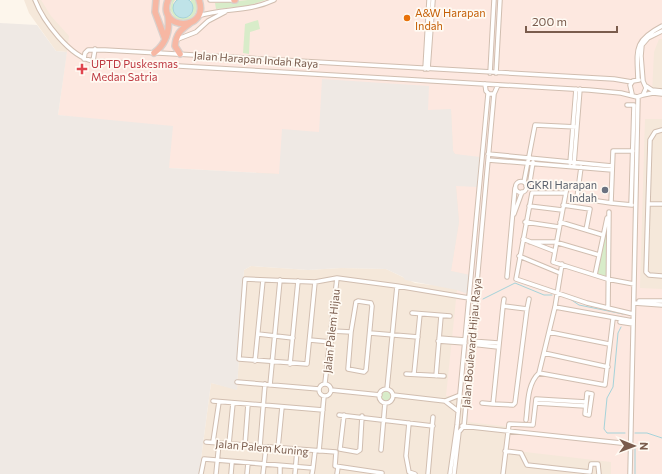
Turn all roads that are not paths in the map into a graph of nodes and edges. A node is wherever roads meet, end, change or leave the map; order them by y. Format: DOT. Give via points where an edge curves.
graph roads {
  1 [pos="35,0"];
  2 [pos="156,0"];
  3 [pos="199,0"];
  4 [pos="210,0"];
  5 [pos="235,0"];
  6 [pos="274,0"];
  7 [pos="429,0"];
  8 [pos="433,0"];
  9 [pos="494,0"];
  10 [pos="500,0"];
  11 [pos="167,1"];
  12 [pos="228,11"];
  13 [pos="167,14"];
  14 [pos="198,16"];
  15 [pos="189,24"];
  16 [pos="662,26"];
  17 [pos="662,30"];
  18 [pos="165,39"];
  19 [pos="175,44"];
  20 [pos="94,49"];
  21 [pos="154,53"];
  22 [pos="180,54"];
  23 [pos="84,59"];
  24 [pos="93,61"];
  25 [pos="426,69"];
  26 [pos="490,73"];
  27 [pos="496,73"];
  28 [pos="624,80"];
  29 [pos="640,80"];
  30 [pos="632,82"];
  31 [pos="485,84"];
  32 [pos="498,85"];
  33 [pos="646,85"];
  34 [pos="578,89"];
  35 [pos="662,92"];
  36 [pos="621,93"];
  37 [pos="488,94"];
  38 [pos="494,94"];
  39 [pos="632,94"];
  40 [pos="640,96"];
  41 [pos="627,105"];
  42 [pos="575,127"];
  43 [pos="662,130"];
  44 [pos="483,151"];
  45 [pos="488,153"];
  46 [pos="632,153"];
  47 [pos="638,153"];
  48 [pos="530,154"];
  49 [pos="488,160"];
  50 [pos="527,160"];
  51 [pos="533,161"];
  52 [pos="572,165"];
  53 [pos="581,168"];
  54 [pos="612,168"];
  55 [pos="525,184"];
  56 [pos="567,186"];
  57 [pos="515,188"];
  58 [pos="522,192"];
  59 [pos="565,193"];
  60 [pos="611,203"];
  61 [pos="648,204"];
  62 [pos="662,204"];
  63 [pos="563,205"];
  64 [pos="631,205"];
  65 [pos="529,206"];
  66 [pos="637,206"];
  67 [pos="562,210"];
  68 [pos="609,212"];
  69 [pos="514,215"];
  70 [pos="607,218"];
  71 [pos="525,222"];
  72 [pos="559,225"];
  73 [pos="586,230"];
  74 [pos="603,235"];
  75 [pos="522,239"];
  76 [pos="530,242"];
  77 [pos="555,242"];
  78 [pos="554,251"];
  79 [pos="599,255"];
  80 [pos="519,256"];
  81 [pos="472,261"];
  82 [pos="479,261"];
  83 [pos="553,262"];
  84 [pos="562,264"];
  85 [pos="550,269"];
  86 [pos="560,273"];
  87 [pos="595,275"];
  88 [pos="662,276"];
  89 [pos="507,277"];
  90 [pos="337,278"];
  91 [pos="263,280"];
  92 [pos="280,280"];
  93 [pos="608,280"];
  94 [pos="298,281"];
  95 [pos="315,282"];
  96 [pos="634,284"];
  97 [pos="397,286"];
  98 [pos="557,294"];
  99 [pos="469,298"];
  100 [pos="504,299"];
  101 [pos="529,299"];
  102 [pos="662,301"];
  103 [pos="638,302"];
  104 [pos="662,305"];
  105 [pos="503,306"];
  106 [pos="555,307"];
  107 [pos="608,308"];
  108 [pos="527,309"];
  109 [pos="412,313"];
  110 [pos="420,314"];
  111 [pos="633,314"];
  112 [pos="441,316"];
  113 [pos="450,316"];
  114 [pos="613,319"];
  115 [pos="633,323"];
  116 [pos="332,331"];
  117 [pos="351,332"];
  118 [pos="549,332"];
  119 [pos="370,333"];
  120 [pos="258,334"];
  121 [pos="393,335"];
  122 [pos="275,336"];
  123 [pos="418,337"];
  124 [pos="293,338"];
  125 [pos="439,339"];
  126 [pos="310,340"];
  127 [pos="465,341"];
  128 [pos="330,342"];
  129 [pos="471,342"];
  130 [pos="609,344"];
  131 [pos="498,345"];
  132 [pos="544,353"];
  133 [pos="255,361"];
  134 [pos="273,362"];
  135 [pos="290,364"];
  136 [pos="608,367"];
  137 [pos="539,373"];
  138 [pos="406,374"];
  139 [pos="414,374"];
  140 [pos="436,376"];
  141 [pos="444,376"];
  142 [pos="462,376"];
  143 [pos="468,377"];
  144 [pos="238,382"];
  145 [pos="325,383"];
  146 [pos="265,384"];
  147 [pos="270,385"];
  148 [pos="318,389"];
  149 [pos="387,389"];
  150 [pos="331,390"];
  151 [pos="380,395"];
  152 [pos="393,395"];
  153 [pos="460,395"];
  154 [pos="324,396"];
  155 [pos="213,401"];
  156 [pos="445,401"];
  157 [pos="219,402"];
  158 [pos="586,402"];
  159 [pos="233,403"];
  160 [pos="385,403"];
  161 [pos="482,403"];
  162 [pos="536,403"];
  163 [pos="248,404"];
  164 [pos="493,404"];
  165 [pos="263,406"];
  166 [pos="585,406"];
  167 [pos="282,407"];
  168 [pos="323,410"];
  169 [pos="458,411"];
  170 [pos="362,416"];
  171 [pos="434,417"];
  172 [pos="384,419"];
  173 [pos="526,420"];
  174 [pos="409,423"];
  175 [pos="457,425"];
  176 [pos="432,426"];
  177 [pos="464,426"];
  178 [pos="507,431"];
  179 [pos="206,442"];
  180 [pos="213,442"];
  181 [pos="219,443"];
  182 [pos="229,444"];
  183 [pos="630,444"];
  184 [pos="245,445"];
  185 [pos="260,446"];
  186 [pos="266,447"];
  187 [pos="278,448"];
  188 [pos="297,450"];
  189 [pos="381,450"];
  190 [pos="317,451"];
  191 [pos="505,451"];
  192 [pos="217,460"];
  193 [pos="232,462"];
  194 [pos="248,463"];
  195 [pos="264,465"];
  196 [pos="280,466"];
  197 [pos="338,467"];
  198 [pos="296,468"];
  199 [pos="313,468"];
  200 [pos="383,468"];
  201 [pos="407,472"];
  202 [pos="590,473"];
  203 [pos="201,474"];
  204 [pos="216,474"];
  205 [pos="231,474"];
  206 [pos="247,474"];
  207 [pos="263,474"];
  208 [pos="280,474"];
  209 [pos="295,474"];
  210 [pos="312,474"];
  211 [pos="337,474"];
  212 [pos="382,474"];
  213 [pos="415,474"];
  214 [pos="428,474"];
  215 [pos="450,474"];
  216 [pos="454,474"];
  217 [pos="503,474"];
  218 [pos="599,474"];
  219 [pos="630,474"];
  1 -- 23 [label="street" via="48,23 68,48"];
  2 -- 18 [label="highway" via="155,12"];
  3 -- 14 [label="highway" via="201,6"];
  4 -- 5 [label="street"];
  6 -- 12 [label="street" via="254,8"];
  7 -- 25 [label="street"];
  8 -- 25 [label="street"];
  9 -- 26 [label="street"];
  10 -- 27 [label="street"];
  11 -- 13 [label="highway"];
  12 -- 14 [label="street" via="215,11"];
  12 -- 19 [label="street" via="215,16 196,32 178,38"];
  13 -- 15 [label="highway" via="174,22"];
  13 -- 18 [label="highway" via="169,24"];
  14 -- 15 [label="highway"];
  15 -- 19 [label="highway" via="178,33"];
  16 -- 29 [label="street" via="645,36 639,45"];
  17 -- 29 [label="street" via="642,45"];
  18 -- 21 [label="highway"];
  19 -- 22 [label="highway"];
  20 -- 21 [label="street, Jalan Harapan Indah Raya"];
  20 -- 23 [label="street" via="87,50"];
  20 -- 24 [label="street"];
  21 -- 22 [label="street, Jalan Harapan Indah Raya"];
  22 -- 25 [label="street, Jalan Harapan Indah Raya"];
  23 -- 24 [label="street, Jalan Harapan Indah Raya"];
  24 -- 31 [label="street, Jalan Harapan Indah Raya"];
  25 -- 26 [label="street, Jalan Harapan Indah Raya"];
  26 -- 27 [label="street, Jalan Harapan Indah Raya"];
  27 -- 28 [label="street, Jalan Harapan Indah Raya"];
  28 -- 30 [label="street, Jalan Harapan Indah Raya"];
  28 -- 36 [label="street" via="627,88"];
  29 -- 30 [label="street"];
  29 -- 33 [label="street"];
  30 -- 39 [label="street" via="629,87"];
  31 -- 32 [label="street, Jalan Harapan Indah Raya"];
  31 -- 37 [label="street"];
  32 -- 34 [label="street, Jalan Harapan Indah Raya"];
  32 -- 38 [label="street, Jalan Boulevard Hijau Raya"];
  33 -- 35 [label="street" via="652,90"];
  33 -- 40 [label="street" via="646,90"];
  34 -- 36 [label="street, Jalan Harapan Indah Raya"];
  34 -- 42 [label="street"];
  35 -- 40 [label="street"];
  36 -- 39 [label="street, Jalan Harapan Indah Raya"];
  37 -- 38 [label="street"];
  37 -- 44 [label="street, Jalan Boulevard Hijau Raya"];
  38 -- 45 [label="street, Jalan Boulevard Hijau Raya"];
  39 -- 40 [label="street"];
  40 -- 47 [label="street"];
  41 -- 46 [label="street" via="634,105"];
  42 -- 48 [label="street" via="535,124"];
  42 -- 52 [label="street"];
  43 -- 61 [label="street" via="655,132 650,140"];
  44 -- 45 [label="street"];
  44 -- 81 [label="street, Jalan Boulevard Hijau Raya"];
  45 -- 49 [label="street, Jalan Boulevard Hijau Raya"];
  45 -- 50 [label="street"];
  46 -- 47 [label="street"];
  46 -- 54 [label="street" via="613,151"];
  46 -- 64 [label="street"];
  47 -- 66 [label="street"];
  48 -- 50 [label="street"];
  48 -- 51 [label="street"];
  49 -- 50 [label="street"];
  49 -- 82 [label="street, Jalan Boulevard Hijau Raya"];
  50 -- 51 [label="street"];
  50 -- 55 [label="street"];
  51 -- 52 [label="street"];
  51 -- 55 [label="street" via="530,181"];
  52 -- 53 [label="street"];
  52 -- 54 [label="street"];
  53 -- 54 [label="street"];
  53 -- 60 [label="street" via="577,198"];
  54 -- 60 [label="street"];
  55 -- 57 [label="street" via="517,182"];
  55 -- 58 [label="street" via="526,190"];
  56 -- 59 [label="street"];
  57 -- 58 [label="street"];
  57 -- 69 [label="street"];
  58 -- 69 [label="street"];
  59 -- 63 [label="street"];
  59 -- 65 [label="street" via="533,192"];
  60 -- 64 [label="street"];
  61 -- 62 [label="street"];
  61 -- 88 [label="street" via="646,272 649,275"];
  63 -- 67 [label="street"];
  63 -- 73 [label="street" via="590,209"];
  64 -- 66 [label="street"];
  65 -- 67 [label="street"];
  65 -- 71 [label="street"];
  66 -- 96 [label="street"];
  67 -- 72 [label="street"];
  68 -- 93 [label="street"];
  69 -- 89 [label="street"];
  70 -- 74 [label="street"];
  71 -- 72 [label="street"];
  71 -- 75 [label="street"];
  72 -- 73 [label="street"];
  72 -- 77 [label="street"];
  73 -- 74 [label="street"];
  74 -- 79 [label="street"];
  75 -- 76 [label="street"];
  75 -- 80 [label="street"];
  76 -- 77 [label="street"];
  76 -- 78 [label="street"];
  77 -- 78 [label="street"];
  77 -- 79 [label="street"];
  78 -- 83 [label="street"];
  79 -- 87 [label="street"];
  80 -- 85 [label="street"];
  80 -- 98 [label="street" via="516,279"];
  81 -- 82 [label="street"];
  81 -- 99 [label="street, Jalan Boulevard Hijau Raya"];
  82 -- 129 [label="street, Jalan Boulevard Hijau Raya"];
  83 -- 84 [label="street"];
  83 -- 85 [label="street"];
  84 -- 86 [label="street"];
  84 -- 87 [label="street"];
  85 -- 86 [label="street"];
  86 -- 98 [label="street"];
  87 -- 93 [label="street"];
  90 -- 95 [label="street"];
  90 -- 97 [label="street"];
  90 -- 116 [label="street, Jalan Palem Hijau"];
  91 -- 92 [label="street"];
  91 -- 120 [label="street"];
  91 -- 133 [label="street" via="244,280 239,358"];
  92 -- 94 [label="street"];
  92 -- 122 [label="street"];
  93 -- 96 [label="street"];
  93 -- 107 [label="street"];
  94 -- 95 [label="street"];
  94 -- 124 [label="street"];
  95 -- 126 [label="street"];
  96 -- 103 [label="street"];
  97 -- 99 [label="street"];
  97 -- 121 [label="street"];
  98 -- 106 [label="street"];
  98 -- 107 [label="street"];
  99 -- 127 [label="street, Jalan Boulevard Hijau Raya"];
  100 -- 105 [label="street"];
  101 -- 108 [label="street"];
  102 -- 103 [label="street"];
  103 -- 104 [label="street"];
  103 -- 111 [label="street"];
  105 -- 108 [label="street"];
  105 -- 131 [label="street"];
  106 -- 114 [label="street"];
  106 -- 118 [label="street"];
  107 -- 111 [label="street"];
  108 -- 164 [label="street" via="515,403"];
  109 -- 110 [label="street"];
  110 -- 112 [label="street"];
  110 -- 123 [label="street"];
  111 -- 115 [label="street"];
  112 -- 113 [label="street"];
  112 -- 125 [label="street"];
  114 -- 115 [label="street"];
  114 -- 130 [label="street"];
  115 -- 183 [label="street"];
  116 -- 117 [label="street"];
  116 -- 128 [label="street, Jalan Palem Hijau"];
  117 -- 119 [label="street" via="358,301 372,304"];
  117 -- 119 [label="street" via="348,369 364,372"];
  118 -- 130 [label="street"];
  118 -- 132 [label="street"];
  119 -- 121 [label="street"];
  120 -- 122 [label="street"];
  120 -- 133 [label="street"];
  121 -- 123 [label="street"];
  121 -- 149 [label="street"];
  122 -- 124 [label="street"];
  122 -- 134 [label="street"];
  123 -- 139 [label="street"];
  124 -- 135 [label="street"];
  125 -- 127 [label="street"];
  125 -- 140 [label="street"];
  126 -- 128 [label="street"];
  126 -- 135 [label="street" via="307,364"];
  127 -- 142 [label="street, Jalan Boulevard Hijau Raya"];
  128 -- 145 [label="street, Jalan Palem Hijau"];
  129 -- 131 [label="street"];
  129 -- 143 [label="street, Jalan Boulevard Hijau Raya"];
  130 -- 136 [label="street"];
  131 -- 164 [label="street"];
  132 -- 136 [label="street"];
  132 -- 137 [label="street"];
  133 -- 134 [label="street"];
  134 -- 135 [label="street"];
  134 -- 147 [label="street"];
  136 -- 137 [label="street" via="605,386"];
  137 -- 173 [label="street" via="531,384"];
  138 -- 139 [label="street"];
  139 -- 140 [label="street"];
  140 -- 141 [label="street"];
  142 -- 143 [label="street"];
  142 -- 153 [label="street, Jalan Boulevard Hijau Raya"];
  143 -- 177 [label="street, Jalan Boulevard Hijau Raya"];
  144 -- 146 [label="street"];
  145 -- 148 [label="street"];
  145 -- 150 [label="street" via="330,385"];
  146 -- 147 [label="street"];
  146 -- 165 [label="street"];
  147 -- 148 [label="street"];
  148 -- 154 [label="street"];
  149 -- 151 [label="street"];
  149 -- 152 [label="street"];
  150 -- 151 [label="street"];
  150 -- 154 [label="street"];
  151 -- 160 [label="street"];
  152 -- 156 [label="street"];
  152 -- 160 [label="street" via="392,400"];
  153 -- 156 [label="street"];
  153 -- 169 [label="street, Jalan Boulevard Hijau Raya"];
  154 -- 168 [label="street"];
  155 -- 157 [label="street"];
  156 -- 169 [label="street"];
  157 -- 159 [label="street"];
  157 -- 180 [label="street"];
  158 -- 162 [label="street" via="537,398"];
  158 -- 166 [label="street"];
  158 -- 166 [label="street" via="587,393 592,393 589,415 585,414"];
  159 -- 163 [label="street"];
  159 -- 182 [label="street"];
  160 -- 172 [label="street"];
  161 -- 164 [label="street"];
  162 -- 166 [label="street"];
  162 -- 178 [label="street" via="533,425 510,424"];
  163 -- 165 [label="street"];
  163 -- 184 [label="street"];
  165 -- 167 [label="street"];
  165 -- 185 [label="street"];
  167 -- 168 [label="street"];
  167 -- 187 [label="street"];
  168 -- 190 [label="street"];
  169 -- 175 [label="street, Jalan Boulevard Hijau Raya"];
  170 -- 170 [label="street" via="360,450 341,450 341,415"];
  170 -- 172 [label="street"];
  171 -- 176 [label="street"];
  172 -- 174 [label="street"];
  172 -- 189 [label="street"];
  174 -- 176 [label="street"];
  174 -- 201 [label="street"];
  175 -- 177 [label="street"];
  175 -- 215 [label="street, Jalan Boulevard Hijau Raya"];
  176 -- 214 [label="street"];
  177 -- 178 [label="street"];
  177 -- 216 [label="street, Jalan Boulevard Hijau Raya" via="459,432"];
  178 -- 183 [label="street"];
  178 -- 191 [label="street"];
  179 -- 180 [label="street, Jalan Palem Kuning"];
  180 -- 181 [label="street, Jalan Palem Kuning"];
  181 -- 182 [label="street, Jalan Palem Kuning"];
  181 -- 192 [label="street"];
  182 -- 184 [label="street, Jalan Palem Kuning"];
  183 -- 219 [label="street"];
  184 -- 185 [label="street, Jalan Palem Kuning"];
  185 -- 186 [label="street, Jalan Palem Kuning"];
  186 -- 187 [label="street, Jalan Palem Kuning"];
  186 -- 195 [label="street"];
  187 -- 188 [label="street, Jalan Palem Kuning"];
  188 -- 190 [label="street, Jalan Palem Kuning"];
  188 -- 198 [label="street"];
  190 -- 197 [label="street, Jalan Palem Kuning" via="336,452 334,465"];
  190 -- 199 [label="street"];
  191 -- 202 [label="street" via="521,453 527,465"];
  191 -- 217 [label="street"];
  192 -- 193 [label="street"];
  192 -- 203 [label="street" via="203,460"];
  192 -- 204 [label="street"];
  193 -- 194 [label="street"];
  193 -- 205 [label="street"];
  194 -- 195 [label="street"];
  194 -- 206 [label="street"];
  195 -- 196 [label="street"];
  195 -- 207 [label="street"];
  196 -- 198 [label="street"];
  196 -- 208 [label="street"];
  197 -- 211 [label="street"];
  197 -- 212 [label="street"];
  198 -- 199 [label="street"];
  198 -- 209 [label="street"];
  199 -- 210 [label="street"];
  200 -- 212 [label="street"];
  201 -- 213 [label="street"];
  202 -- 218 [label="street" via="591,464 598,464"];
}
